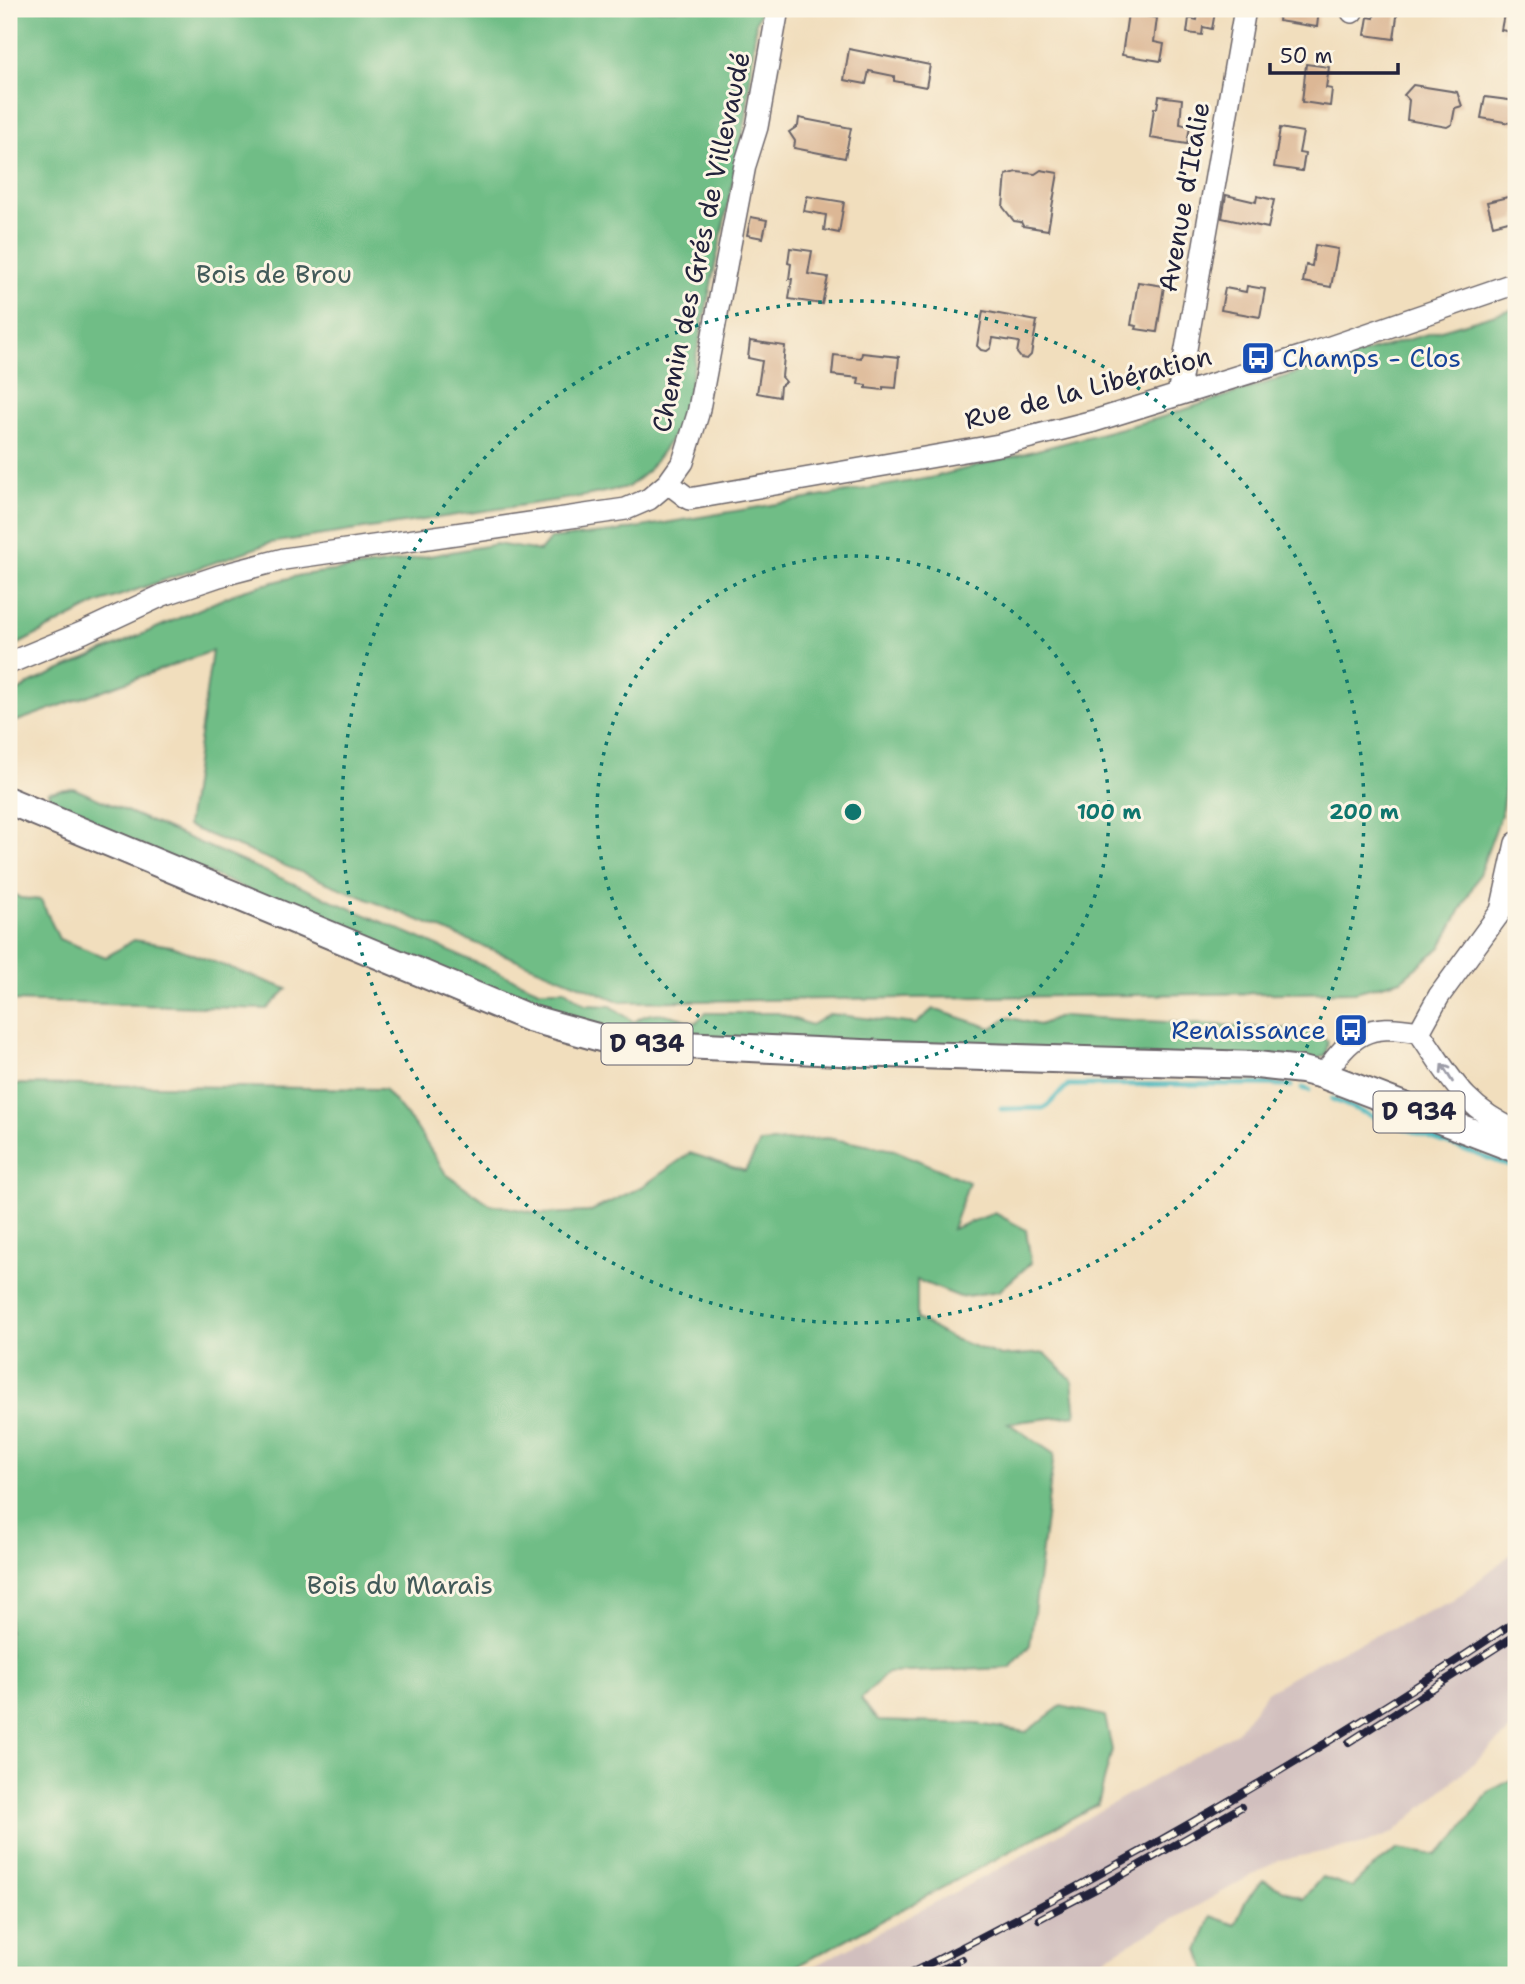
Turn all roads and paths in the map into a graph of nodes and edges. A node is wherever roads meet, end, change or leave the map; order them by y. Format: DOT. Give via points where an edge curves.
graph roads {
  1 [pos="778,9"];
  2 [pos="1244,9"];
  3 [pos="1516,283"];
  4 [pos="1178,395"];
  5 [pos="668,483"];
  6 [pos="9,663"];
  7 [pos="11,801"];
  8 [pos="1516,843"];
  9 [pos="1419,1032"];
  10 [pos="1323,1075"];
  11 [pos="1516,1131"];
  12 [pos="1516,1139"];
  13 [pos="1516,1149"];
  1 -- 5 [label="street, Chemin des Grés de Villevaudé" via="698,415 683,462"];
  2 -- 4 [label="street, Avenue d'Italie"];
  3 -- 4 [label="street, Rue de la Libération"];
  4 -- 5 [label="street, Rue de la Libération" via="999,445 725,493 689,499"];
  5 -- 6 [label="street" via="649,499 626,509 284,559 219,576 163,595"];
  7 -- 10 [label="main road, D 934" via="529,1018 615,1042 1257,1065"];
  8 -- 9 [label="street" via="1501,911 1438,996"];
  9 -- 10 [label="street" via="1392,1027 1358,1036"];
  11 -- 9 [label="street, one-way" via="1478,1110 1457,1089"];
  10 -- 12 [label="main road, D 934" via="1350,1079"];
  10 -- 13 [label="main road, D 934"];
}
